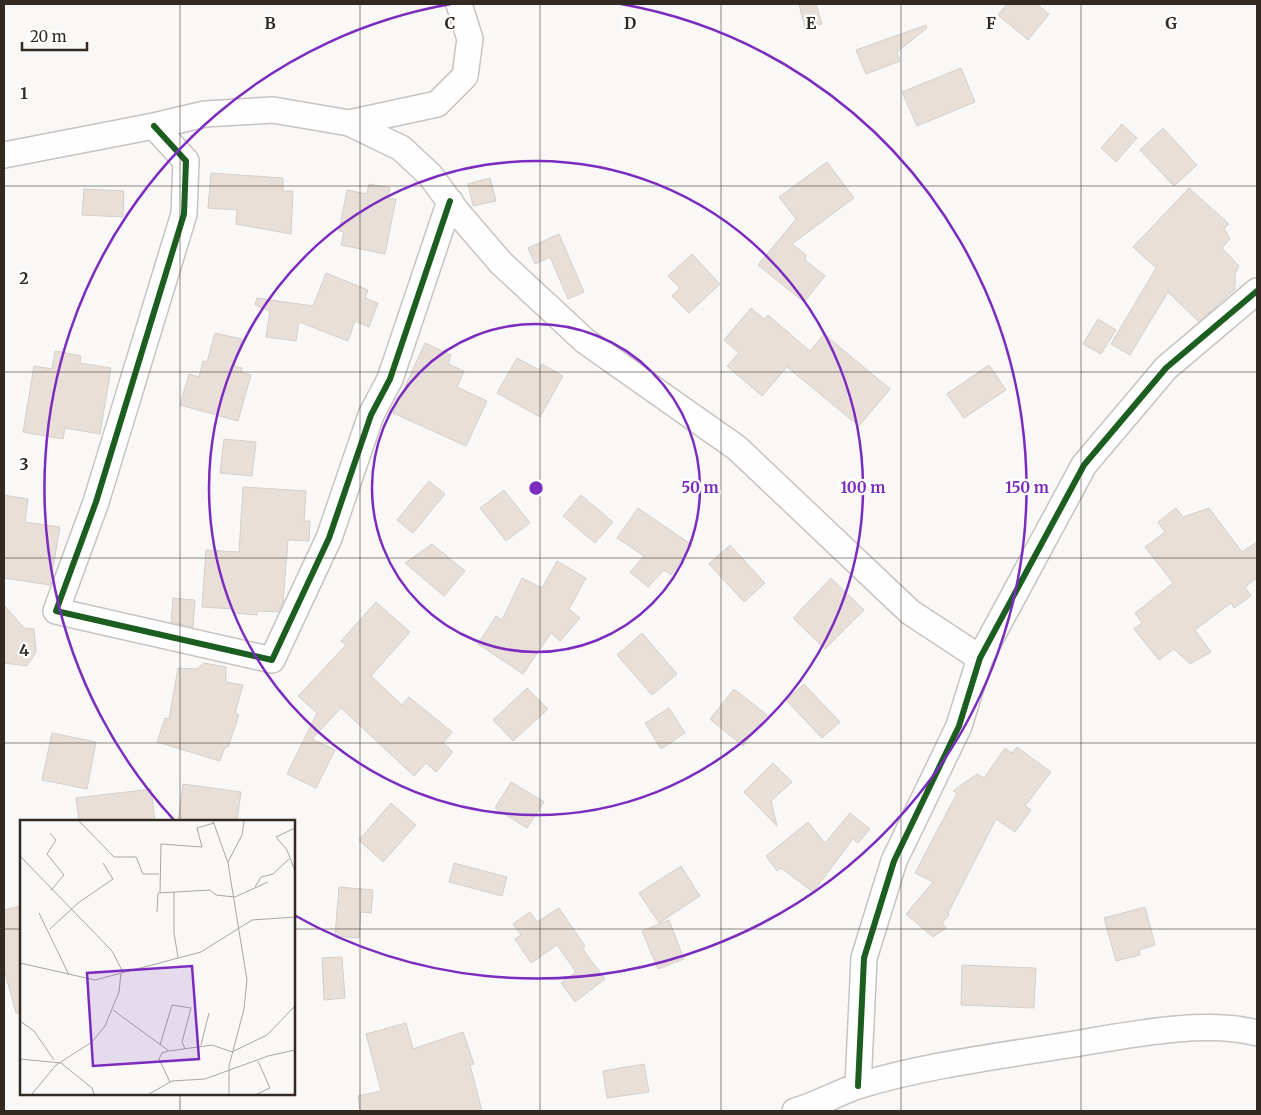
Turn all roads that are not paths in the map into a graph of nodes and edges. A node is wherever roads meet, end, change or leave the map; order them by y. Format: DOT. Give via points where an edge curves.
graph roads {
  1 [pos="459,4"];
  2 [pos="349,123"];
  3 [pos="154,126"];
  4 [pos="4,155"];
  5 [pos="450,201"];
  6 [pos="1257,290"];
  7 [pos="980,658"];
  8 [pos="1257,1033"];
  9 [pos="858,1086"];
  10 [pos="831,1104"];
  11 [pos="795,1111"];
  1 -- 2 [label="street" via="470,39 465,76 437,104"];
  2 -- 3 [label="street" via="273,110 204,114"];
  2 -- 5 [label="street" via="401,148 430,175"];
  3 -- 4 [label="street"];
  3 -- 5 [label="street" via="186,161 184,214 96,502 56,611 272,660 329,538 371,415 390,379"];
  5 -- 7 [label="street" via="502,263 585,341 737,448 910,612"];
  6 -- 7 [label="street" via="1166,368 1084,464"];
  7 -- 9 [label="street" via="959,726 894,861 864,958"];
  8 -- 9 [label="street" via="1242,1029 1168,1030 940,1067"];
  9 -- 10 [label="street"];
  10 -- 11 [label="street"];
}
